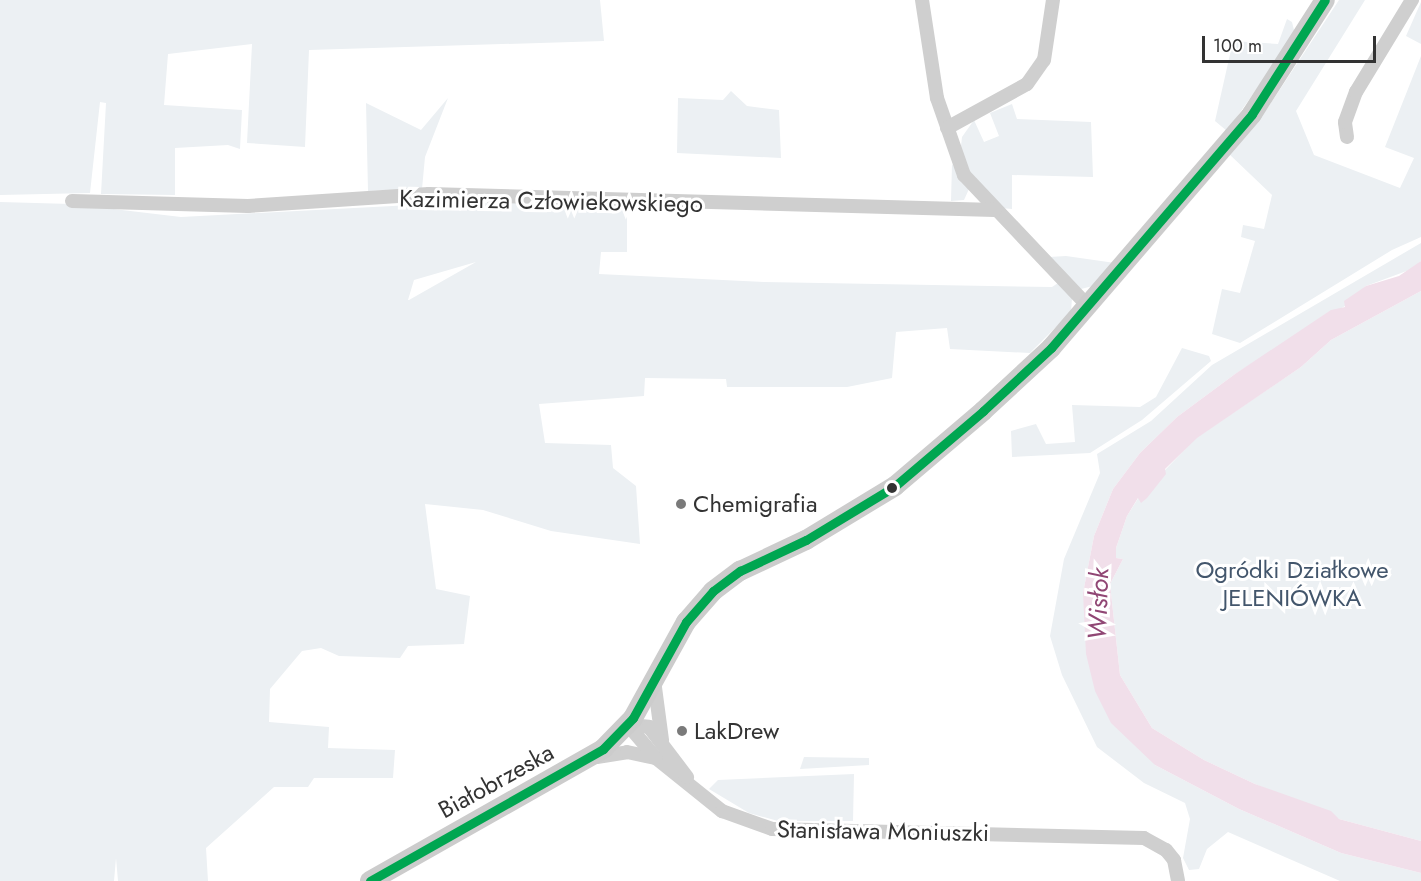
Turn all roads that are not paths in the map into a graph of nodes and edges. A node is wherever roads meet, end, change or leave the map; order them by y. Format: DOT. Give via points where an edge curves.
graph roads {
  1 [pos="922,0"];
  2 [pos="1053,0"];
  3 [pos="1325,0"];
  4 [pos="1412,0"];
  5 [pos="948,128"];
  6 [pos="1347,137"];
  7 [pos="72,201"];
  8 [pos="995,210"];
  9 [pos="1087,305"];
  10 [pos="654,680"];
  11 [pos="628,725"];
  12 [pos="662,742"];
  13 [pos="656,758"];
  14 [pos="586,760"];
  15 [pos="692,787"];
  16 [pos="370,881"];
  17 [pos="1178,881"];
  1 -- 5 [label="street" via="937,98"];
  2 -- 5 [label="street" via="1044,60 1027,84"];
  3 -- 9 [label="street, Białobrzeska" via="1252,114"];
  4 -- 6 [label="street" via="1356,92 1345,122"];
  5 -- 8 [label="street" via="964,175"];
  7 -- 8 [label="street, Kazimierza Człowiekowskiego" via="248,206 429,194"];
  8 -- 9 [label="street"];
  9 -- 10 [label="street, Białobrzeska" via="1034,364 896,486 806,540 740,571 713,591 686,622"];
  10 -- 11 [label="street, Białobrzeska"];
  10 -- 12 [label="street"];
  11 -- 12 [label="street" via="649,727"];
  11 -- 13 [label="street, Stanisława Moniuszki"];
  11 -- 14 [label="street, Białobrzeska"];
  12 -- 15 [label="street"];
  13 -- 14 [label="street" via="614,752"];
  13 -- 15 [label="street, Stanisława Moniuszki"];
  14 -- 16 [label="street, Białobrzeska"];
  15 -- 17 [label="street, Stanisława Moniuszki" via="742,821 789,831 1144,838 1170,855"];
}
